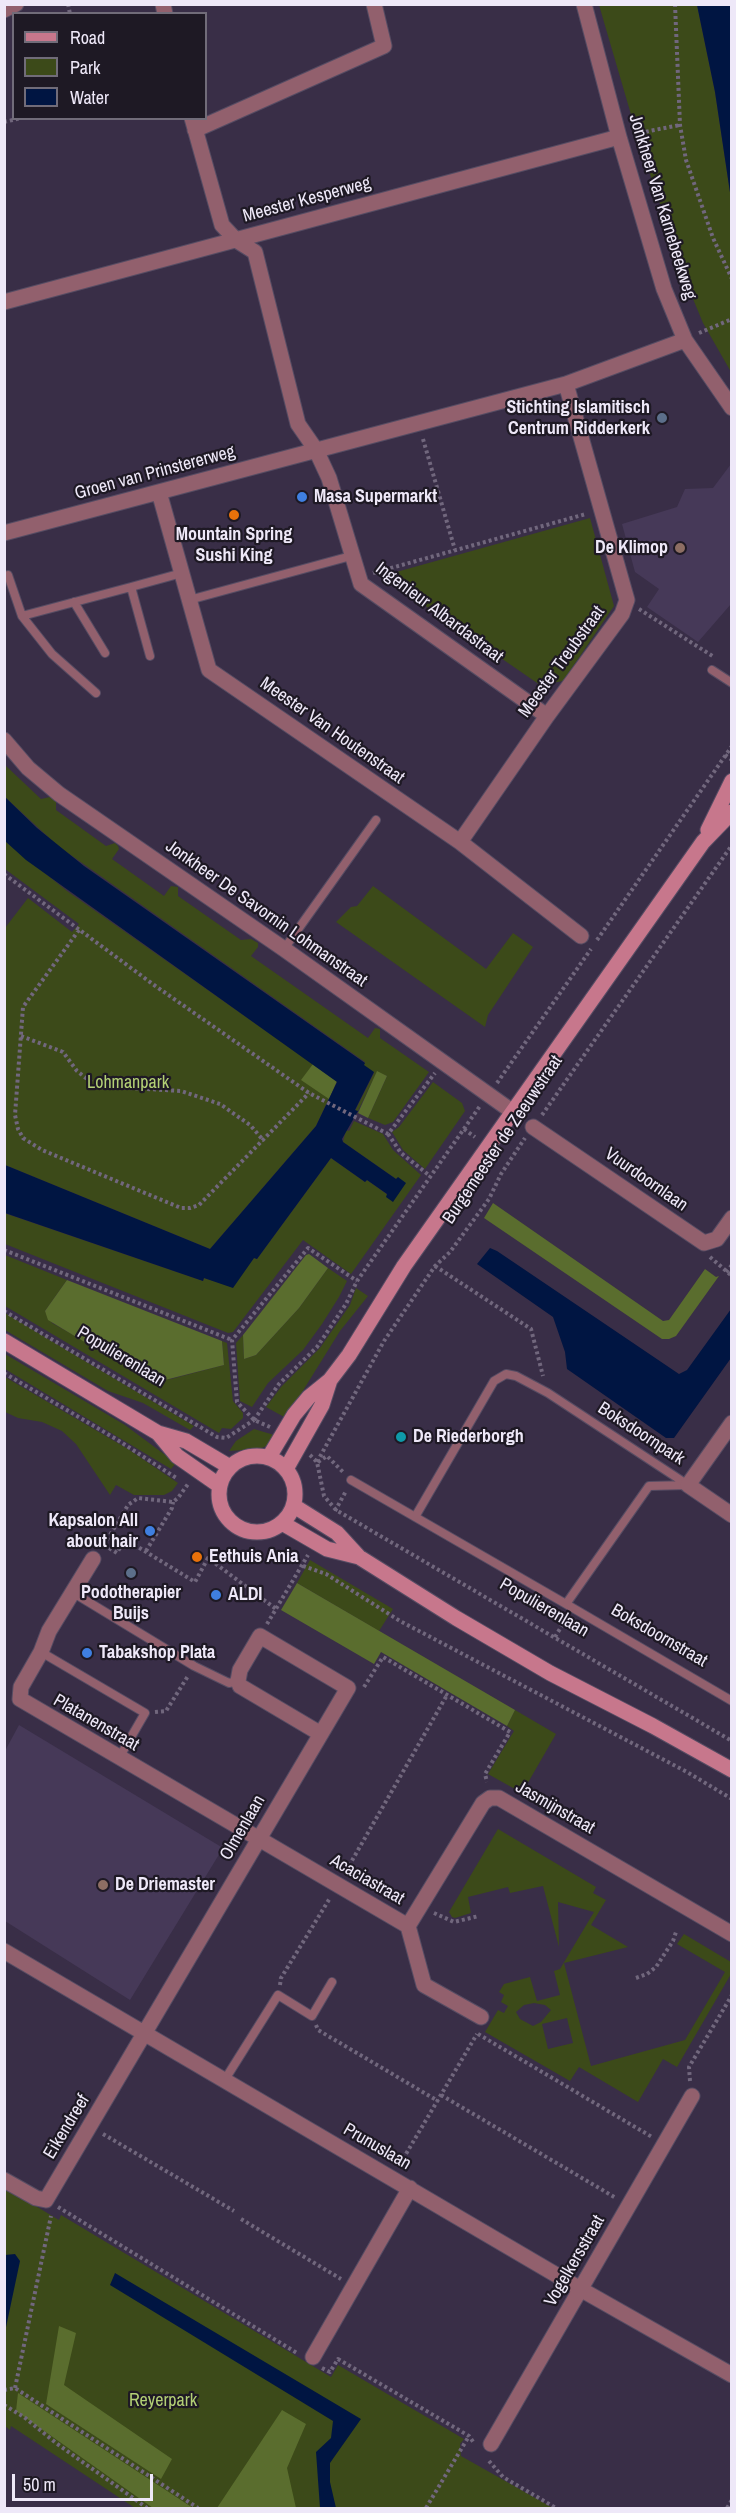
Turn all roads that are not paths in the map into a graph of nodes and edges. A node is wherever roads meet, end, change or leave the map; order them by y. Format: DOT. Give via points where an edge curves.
graph roads {
  1 [pos="16,4"];
  2 [pos="374,4"];
  3 [pos="584,4"];
  4 [pos="4,10"];
  5 [pos="207,119"];
  6 [pos="194,124"];
  7 [pos="619,137"];
  8 [pos="237,240"];
  9 [pos="4,302"];
  10 [pos="684,340"];
  11 [pos="566,384"];
  12 [pos="732,408"];
  13 [pos="316,450"];
  14 [pos="159,492"];
  15 [pos="4,533"];
  16 [pos="351,556"];
  17 [pos="182,573"];
  18 [pos="8,575"];
  19 [pos="131,587"];
  20 [pos="189,600"];
  21 [pos="74,602"];
  22 [pos="22,616"];
  23 [pos="105,653"];
  24 [pos="150,656"];
  25 [pos="712,670"];
  26 [pos="732,683"];
  27 [pos="96,693"];
  28 [pos="547,716"];
  29 [pos="4,740"];
  30 [pos="732,781"];
  31 [pos="732,812"];
  32 [pos="376,820"];
  33 [pos="460,842"];
  34 [pos="703,842"];
  35 [pos="581,936"];
  36 [pos="284,949"];
  37 [pos="513,1112"];
  38 [pos="533,1127"];
  39 [pos="732,1218"];
  40 [pos="4,1341"];
  41 [pos="330,1380"];
  42 [pos="732,1423"];
  43 [pos="158,1433"];
  44 [pos="269,1457"];
  45 [pos="230,1467"];
  46 [pos="286,1468"];
  47 [pos="351,1480"];
  48 [pos="220,1485"];
  49 [pos="688,1485"];
  50 [pos="294,1506"];
  51 [pos="732,1515"];
  52 [pos="415,1517"];
  53 [pos="282,1523"];
  54 [pos="359,1557"];
  55 [pos="93,1559"];
  56 [pos="72,1592"];
  57 [pos="569,1606"];
  58 [pos="41,1652"];
  59 [pos="238,1682"];
  60 [pos="732,1701"];
  61 [pos="321,1734"];
  62 [pos="119,1758"];
  63 [pos="732,1770"];
  64 [pos="259,1840"];
  65 [pos="408,1926"];
  66 [pos="732,1934"];
  67 [pos="4,1952"];
  68 [pos="332,1982"];
  69 [pos="481,2018"];
  70 [pos="145,2034"];
  71 [pos="224,2081"];
  72 [pos="692,2096"];
  73 [pos="4,2180"];
  74 [pos="410,2188"];
  75 [pos="582,2290"];
  76 [pos="314,2357"];
  77 [pos="732,2375"];
  78 [pos="491,2444"];
  1 -- 4 [label="street"];
  2 -- 5 [label="street" via="384,46"];
  3 -- 7 [label="street, Jonkheer Van Karnebeekweg"];
  6 -- 8 [label="street" via="222,225"];
  7 -- 8 [label="street, Meester Kesperweg"];
  7 -- 10 [label="street, Jonkheer Van Karnebeekweg" via="664,289"];
  8 -- 9 [label="street, Meester Kesperweg"];
  8 -- 13 [label="street" via="255,252 298,424"];
  10 -- 11 [label="street, Groen van Prinstererweg"];
  10 -- 12 [label="street, Jonkheer Van Karnebeekweg"];
  11 -- 13 [label="street, Groen van Prinstererweg"];
  11 -- 28 [label="street, Meester Treubstraat" via="627,600 622,614"];
  13 -- 14 [label="street, Groen van Prinstererweg"];
  13 -- 16 [label="street, Ingenieur Albardastraat" via="329,478"];
  14 -- 15 [label="street, Groen van Prinstererweg"];
  14 -- 17 [label="street, Meester Van Houtenstraat"];
  16 -- 20 [label="lane"];
  16 -- 28 [label="street, Ingenieur Albardastraat" via="361,584"];
  17 -- 19 [label="lane"];
  17 -- 20 [label="street, Meester Van Houtenstraat"];
  18 -- 22 [label="lane"];
  19 -- 21 [label="lane"];
  19 -- 24 [label="lane"];
  20 -- 33 [label="street, Meester Van Houtenstraat" via="209,670"];
  21 -- 22 [label="lane"];
  21 -- 23 [label="lane"];
  22 -- 27 [label="lane" via="52,654"];
  25 -- 26 [label="lane"];
  28 -- 33 [label="street, Meester Treubstraat"];
  29 -- 36 [label="street, Jonkheer De Savornin Lohmanstraat" via="28,768 59,794"];
  30 -- 34 [label="street, Burgemeester de Zeeuwstraat"];
  31 -- 34 [label="street, Burgemeester de Zeeuwstraat"];
  32 -- 36 [label="lane"];
  33 -- 35 [label="street, Meester Van Houtenstraat"];
  34 -- 37 [label="street, Burgemeester de Zeeuwstraat"];
  36 -- 37 [label="street, Jonkheer De Savornin Lohmanstraat"];
  37 -- 41 [label="street, Burgemeester de Zeeuwstraat" via="404,1266"];
  38 -- 39 [label="street, Vuurdoornlaan" via="704,1243 717,1239"];
  40 -- 43 [label="street"];
  41 -- 44 [label="street, Burgemeester de Zeeuwstraat" via="309,1396"];
  41 -- 46 [label="street, Burgemeester de Zeeuwstraat" via="322,1405"];
  42 -- 49 [label="street"];
  43 -- 45 [label="street" via="186,1442"];
  43 -- 48 [label="street" via="177,1456"];
  44 -- 45 [label="street" via="248,1457"];
  44 -- 46 [label="street"];
  45 -- 48 [label="street"];
  46 -- 50 [label="street" via="295,1486"];
  47 -- 52 [label="lane"];
  48 -- 53 [label="street" via="221,1506 233,1524 262,1532"];
  49 -- 51 [label="street"];
  49 -- 52 [label="lane, Boksdoornpark" via="548,1393 506,1374 494,1381"];
  49 -- 57 [label="lane, Boksdoornpark" via="649,1486"];
  50 -- 53 [label="street"];
  50 -- 54 [label="street" via="337,1533"];
  52 -- 57 [label="lane"];
  53 -- 54 [label="street" via="327,1549"];
  54 -- 63 [label="street" via="550,1673"];
  55 -- 56 [label="street, Platanenstraat"];
  56 -- 58 [label="street, Platanenstraat"];
  56 -- 59 [label="lane" via="194,1665 229,1683"];
  57 -- 60 [label="lane, Boksdoornstraat"];
  58 -- 62 [label="street, Platanenstraat" via="21,1687 20,1699"];
  58 -- 62 [label="lane" via="145,1713"];
  59 -- 61 [label="street"];
  59 -- 61 [label="street, Olmenlaan" via="240,1670 260,1636 348,1688"];
  61 -- 64 [label="street, Olmenlaan"];
  62 -- 64 [label="street, Platanenstraat"];
  64 -- 65 [label="street, Acaciastraat"];
  64 -- 70 [label="street, Olmenlaan"];
  65 -- 66 [label="street, Jasmijnstraat" via="483,1803 499,1798"];
  65 -- 69 [label="street, Acaciastraat" via="424,1984"];
  67 -- 70 [label="street, Prunuslaan"];
  68 -- 71 [label="lane" via="312,2016 278,1995"];
  70 -- 71 [label="street, Prunuslaan"];
  70 -- 73 [label="street, Eikendreef" via="46,2200"];
  71 -- 74 [label="street, Prunuslaan"];
  72 -- 75 [label="street, Vogelkersstraat"];
  74 -- 75 [label="street, Prunuslaan"];
  74 -- 76 [label="street"];
  75 -- 77 [label="street, Prunuslaan"];
  75 -- 78 [label="street, Vogelkersstraat"];
}
